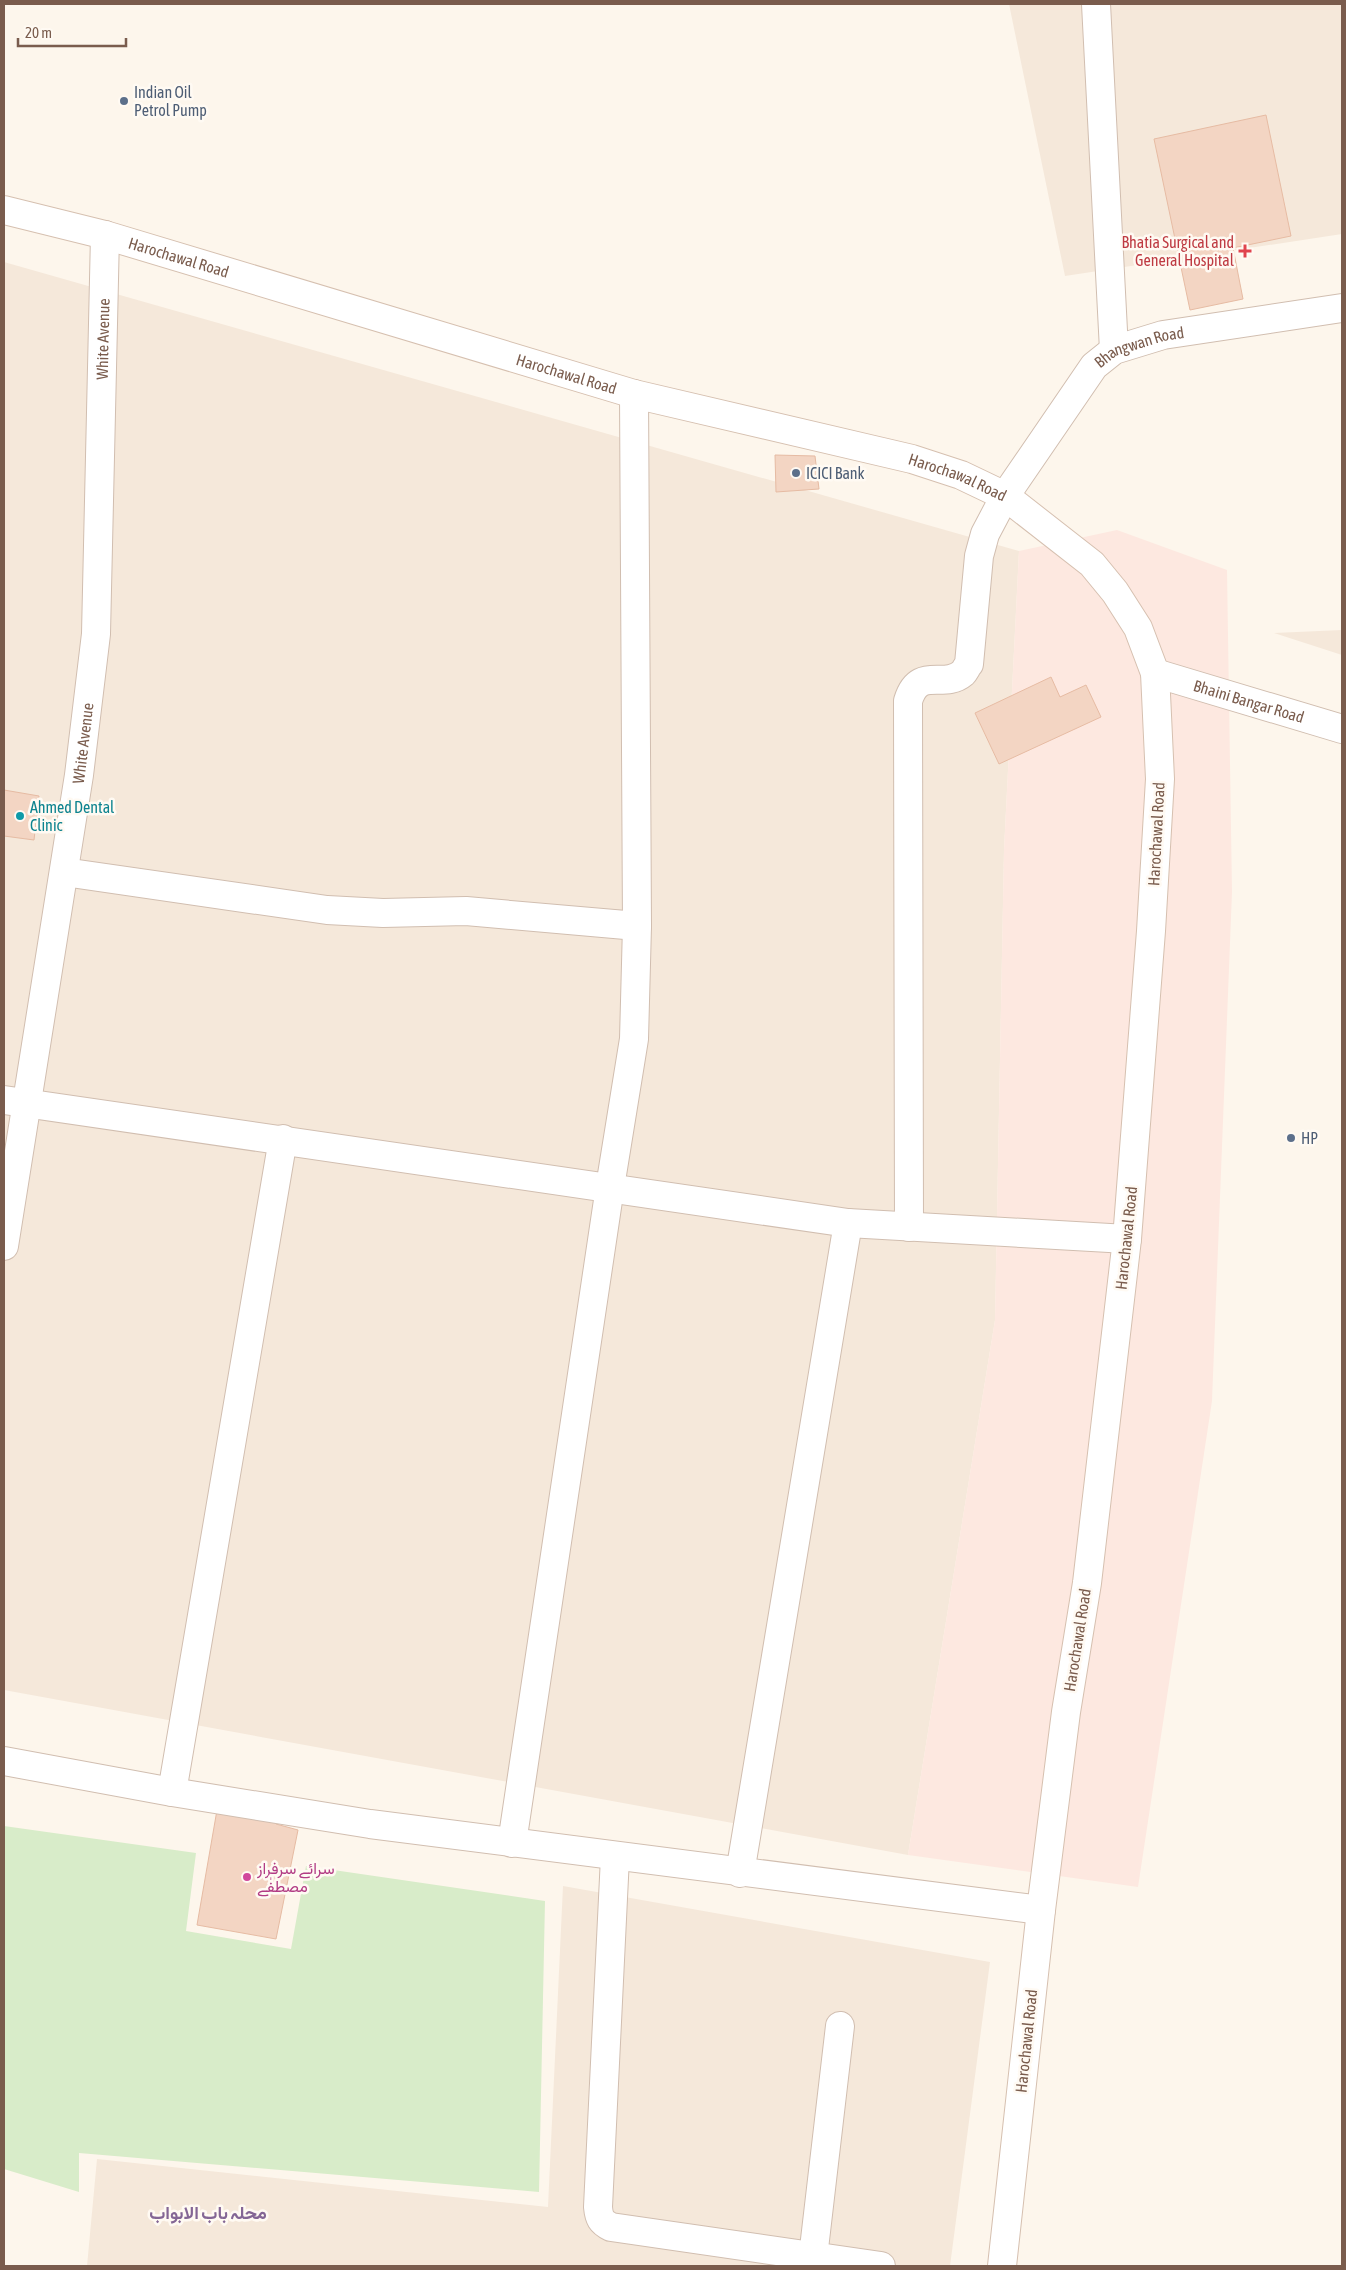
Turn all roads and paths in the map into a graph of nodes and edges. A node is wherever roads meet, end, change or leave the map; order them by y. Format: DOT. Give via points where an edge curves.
graph roads {
  1 [pos="1096,4"];
  2 [pos="4,210"];
  3 [pos="104,235"];
  4 [pos="1342,308"];
  5 [pos="1114,350"];
  6 [pos="634,394"];
  7 [pos="1005,496"];
  8 [pos="1156,672"];
  9 [pos="1342,729"];
  10 [pos="64,872"];
  11 [pos="637,926"];
  12 [pos="15,1102"];
  13 [pos="283,1139"];
  14 [pos="610,1187"];
  15 [pos="848,1223"];
  16 [pos="909,1227"];
  17 [pos="1127,1239"];
  18 [pos="4,1246"];
  19 [pos="4,1761"];
  20 [pos="172,1792"];
  21 [pos="512,1843"];
  22 [pos="616,1857"];
  23 [pos="740,1873"];
  24 [pos="1041,1910"];
  25 [pos="840,2026"];
  26 [pos="813,2257"];
  27 [pos="881,2266"];
  28 [pos="1002,2266"];
  1 -- 5 [label="street"];
  2 -- 3 [label="street, Harochawal Road"];
  3 -- 6 [label="street, Harochawal Road"];
  3 -- 10 [label="street, White Avenue" via="96,634"];
  4 -- 5 [label="street, Bhangwan Road" via="1163,335"];
  5 -- 7 [label="street, Bhangwan Road" via="1094,366"];
  6 -- 7 [label="street, Harochawal Road" via="912,459"];
  6 -- 11 [label="street"];
  7 -- 8 [label="street, Harochawal Road" via="1092,564 1138,628"];
  7 -- 16 [label="street, Bhangwan Road" via="985,534 979,556 969,664 963,673 954,677 917,683 908,701"];
  8 -- 9 [label="street, Bhaini Bangar Road"];
  8 -- 17 [label="street, Harochawal Road" via="1160,779"];
  10 -- 11 [label="street" via="327,910 383,913 466,911"];
  10 -- 12 [label="street, White Avenue"];
  11 -- 14 [label="street" via="634,1039"];
  12 -- 13 [label="street"];
  12 -- 18 [label="street, White Avenue"];
  13 -- 14 [label="street"];
  13 -- 20 [label="street"];
  14 -- 15 [label="street"];
  14 -- 21 [label="street"];
  15 -- 16 [label="street"];
  15 -- 23 [label="street"];
  16 -- 17 [label="street"];
  17 -- 24 [label="street, Harochawal Road" via="1087,1583 1066,1712"];
  19 -- 20 [label="street"];
  20 -- 21 [label="street"];
  21 -- 22 [label="street"];
  22 -- 23 [label="street"];
  22 -- 26 [label="street" via="599,2216 611,2227"];
  23 -- 24 [label="street"];
  24 -- 28 [label="street, Harochawal Road"];
  25 -- 26 [label="street"];
  26 -- 27 [label="street"];
}
